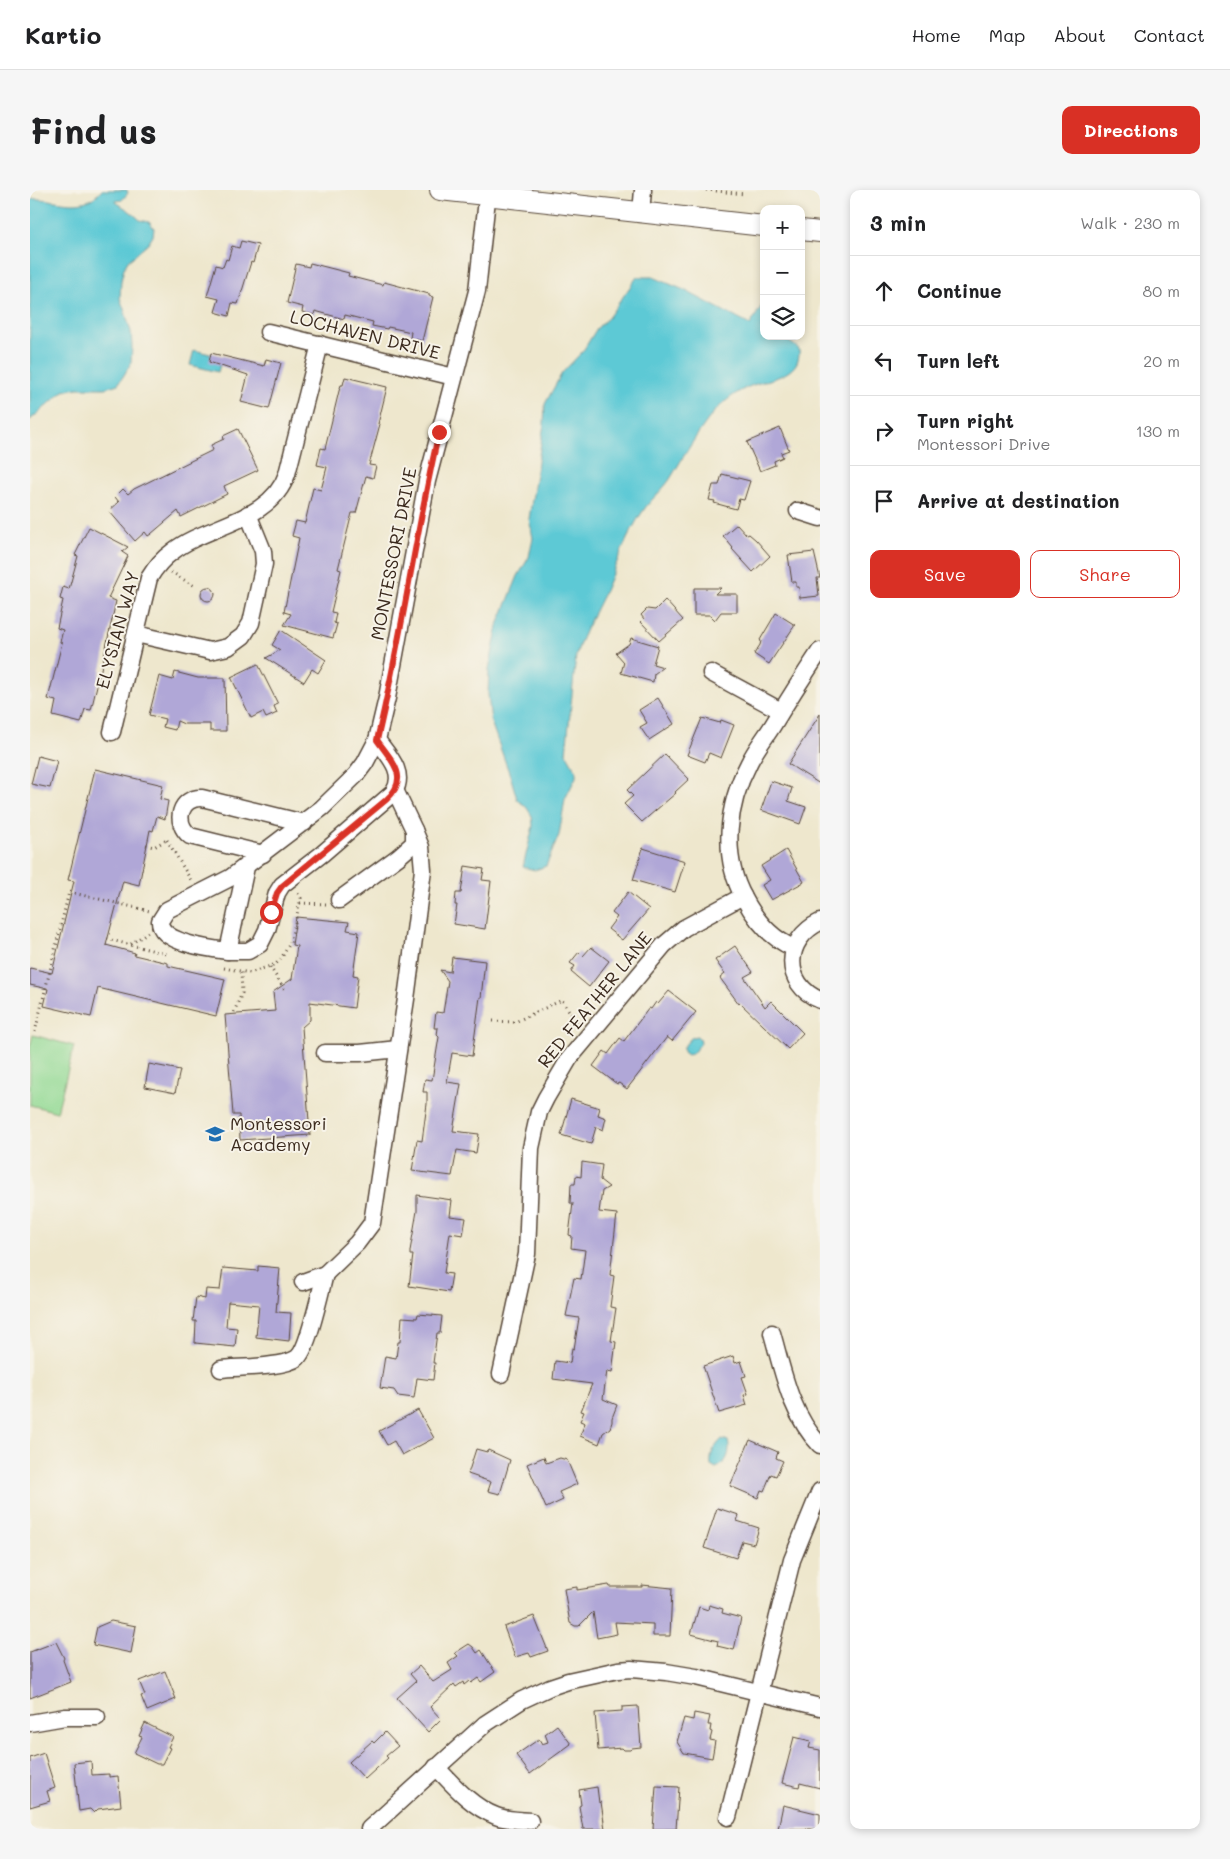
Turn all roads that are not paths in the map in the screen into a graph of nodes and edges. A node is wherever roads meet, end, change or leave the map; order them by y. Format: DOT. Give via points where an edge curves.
graph roads {
  1 [pos="440,190"];
  2 [pos="643,190"];
  3 [pos="488,193"];
  4 [pos="641,213"];
  5 [pos="760,226"];
  6 [pos="805,230"];
  7 [pos="820,232"];
  8 [pos="268,332"];
  9 [pos="320,344"];
  10 [pos="454,377"];
  11 [pos="798,511"];
  12 [pos="248,514"];
  13 [pos="820,518"];
  14 [pos="136,634"];
  15 [pos="820,651"];
  16 [pos="711,673"];
  17 [pos="781,711"];
  18 [pos="112,732"];
  19 [pos="377,740"];
  20 [pos="395,790"];
  21 [pos="304,823"];
  22 [pos="414,830"];
  23 [pos="263,854"];
  24 [pos="246,867"];
  25 [pos="743,896"];
  26 [pos="339,900"];
  27 [pos="820,922"];
  28 [pos="794,948"];
  29 [pos="228,951"];
  30 [pos="820,1000"];
  31 [pos="398,1049"];
  32 [pos="324,1053"];
  33 [pos="325,1274"];
  34 [pos="303,1282"];
  35 [pos="772,1333"];
  36 [pos="221,1369"];
  37 [pos="501,1374"];
  38 [pos="820,1445"];
  39 [pos="820,1491"];
  40 [pos="758,1692"];
  41 [pos="820,1706"];
  42 [pos="97,1717"];
  43 [pos="30,1723"];
  44 [pos="436,1767"];
  45 [pos="728,1817"];
  46 [pos="530,1821"];
  47 [pos="369,1829"];
  1 -- 3 [label="main road"];
  2 -- 4 [label="street"];
  3 -- 4 [label="main road"];
  3 -- 10 [label="street, MONTESSORI DRIVE" via="477,291"];
  4 -- 5 [label="main road"];
  6 -- 7 [label="main road"];
  8 -- 9 [label="street, LOCHAVEN DRIVE"];
  9 -- 10 [label="street, LOCHAVEN DRIVE"];
  9 -- 12 [label="street, ELYSIAN WAY" via="286,477 273,498"];
  10 -- 19 [label="street, MONTESSORI DRIVE" via="428,481"];
  11 -- 13 [label="street"];
  12 -- 14 [label="street, ELYSIAN WAY" via="170,552 148,583"];
  12 -- 14 [label="street" via="263,551 264,564 251,623 241,638 224,649 210,651"];
  14 -- 18 [label="street, ELYSIAN WAY"];
  15 -- 17 [label="street"];
  16 -- 17 [label="street"];
  17 -- 25 [label="street" via="749,762 734,806 729,854"];
  19 -- 20 [label="street" via="398,772"];
  19 -- 21 [label="street, MONTESSORI DRIVE" via="352,780"];
  20 -- 22 [label="street"];
  20 -- 29 [label="street" via="282,886 260,944 248,951"];
  21 -- 23 [label="street, MONTESSORI DRIVE"];
  21 -- 23 [label="street" via="199,797 182,808 180,816 184,830 194,837"];
  22 -- 26 [label="street" via="411,846"];
  22 -- 31 [label="street" via="421,847 423,870"];
  23 -- 24 [label="street, MONTESSORI DRIVE"];
  24 -- 29 [label="street"];
  24 -- 29 [label="street, MONTESSORI DRIVE" via="171,908 161,919 164,933 176,939"];
  25 -- 28 [label="street" via="763,925"];
  25 -- 37 [label="street, RED FEATHER LANE" via="668,940 557,1076 539,1112 532,1148 527,1254"];
  27 -- 28 [label="street" via="803,933"];
  28 -- 30 [label="street" via="792,964 798,982 807,993"];
  31 -- 32 [label="street"];
  31 -- 33 [label="street" via="372,1223 357,1243"];
  33 -- 34 [label="street"];
  33 -- 36 [label="street" via="306,1345 298,1357 271,1365"];
  35 -- 38 [label="street" via="796,1410"];
  39 -- 40 [label="street" via="792,1560"];
  40 -- 41 [label="street"];
  40 -- 44 [label="street" via="689,1675 646,1670 618,1670 568,1681 508,1708"];
  40 -- 45 [label="street"];
  42 -- 43 [label="street" via="65,1717"];
  44 -- 46 [label="street" via="459,1791 486,1811 501,1818"];
  44 -- 47 [label="street"];
}
